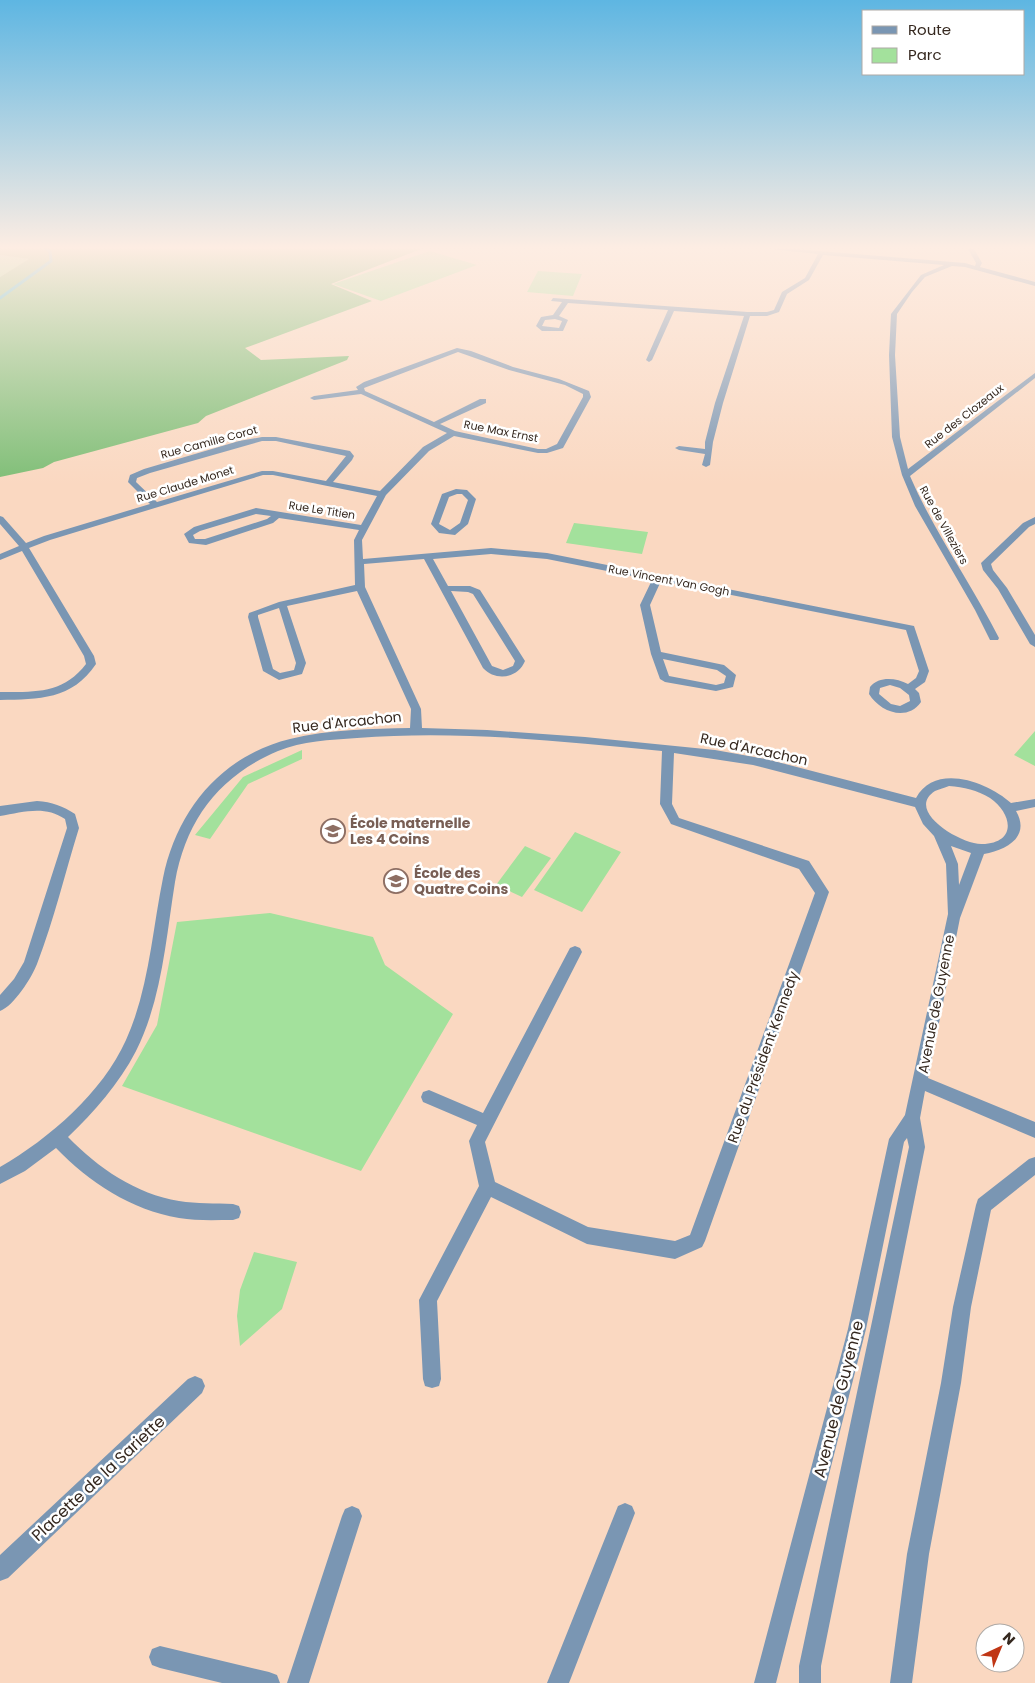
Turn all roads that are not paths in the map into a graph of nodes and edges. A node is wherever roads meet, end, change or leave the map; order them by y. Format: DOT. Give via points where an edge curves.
graph roads {
  1 [pos="541,328"];
  2 [pos="664,328"];
  3 [pos="744,328"];
  4 [pos="893,328"];
  5 [pos="561,330"];
  6 [pos="568,333"];
  7 [pos="649,360"];
  8 [pos="1035,375"];
  9 [pos="362,392"];
  10 [pos="314,398"];
  11 [pos="483,401"];
  12 [pos="434,425"];
  13 [pos="452,433"];
  14 [pos="679,448"];
  15 [pos="709,452"];
  16 [pos="706,465"];
  17 [pos="906,475"];
  18 [pos="327,484"];
  19 [pos="382,494"];
  20 [pos="154,504"];
  21 [pos="277,515"];
  22 [pos="0,519"];
  23 [pos="1035,520"];
  24 [pos="363,528"];
  25 [pos="452,533"];
  26 [pos="23,546"];
  27 [pos="459,553"];
  28 [pos="427,556"];
  29 [pos="0,557"];
  30 [pos="358,562"];
  31 [pos="658,577"];
  32 [pos="360,588"];
  33 [pos="445,590"];
  34 [pos="282,604"];
  35 [pos="994,638"];
  36 [pos="1035,644"];
  37 [pos="656,654"];
  38 [pos="909,688"];
  39 [pos="0,696"];
  40 [pos="416,730"];
  41 [pos="668,748"];
  42 [pos="1035,803"];
  43 [pos="920,804"];
  44 [pos="1008,808"];
  45 [pos="0,811"];
  46 [pos="939,835"];
  47 [pos="980,849"];
  48 [pos="954,918"];
  49 [pos="575,952"];
  50 [pos="0,1005"];
  51 [pos="921,1082"];
  52 [pos="430,1097"];
  53 [pos="912,1118"];
  54 [pos="487,1122"];
  55 [pos="1035,1130"];
  56 [pos="57,1138"];
  57 [pos="1035,1165"];
  58 [pos="0,1176"];
  59 [pos="488,1187"];
  60 [pos="233,1212"];
  61 [pos="432,1379"];
  62 [pos="195,1386"];
  63 [pos="625,1513"];
  64 [pos="352,1516"];
  65 [pos="0,1570"];
  66 [pos="160,1657"];
  67 [pos="269,1683"];
  68 [pos="298,1683"];
  69 [pos="558,1683"];
  70 [pos="765,1683"];
  71 [pos="810,1683"];
  72 [pos="901,1683"];
  1 -- 5 [label="street"];
  2 -- 7 [label="street"];
  3 -- 15 [label="street" via="719,403"];
  4 -- 17 [label="street, Rue de Villeziers" via="896,437"];
  5 -- 6 [label="street"];
  8 -- 17 [label="street, Rue des Clozeaux"];
  9 -- 10 [label="street"];
  9 -- 12 [label="street, Rue Max Ernst"];
  9 -- 13 [label="street, Rue Max Ernst" via="360,387 366,383 457,350 586,393 587,397 560,446 554,448 538,451"];
  11 -- 12 [label="street, Rue Max Ernst"];
  12 -- 13 [label="street, Rue Max Ernst"];
  13 -- 19 [label="street" via="426,448"];
  14 -- 15 [label="street"];
  15 -- 16 [label="street"];
  17 -- 35 [label="street, Rue de Villeziers" via="919,506"];
  18 -- 19 [label="street, Rue Claude Monet"];
  18 -- 20 [label="street, Rue Claude Monet" via="262,473"];
  18 -- 20 [label="street, Rue Camille Corot" via="348,460 347,452 276,439 252,441 147,470 133,477 134,486"];
  19 -- 24 [label="street"];
  20 -- 26 [label="street, Rue Claude Monet"];
  21 -- 21 [label="street, Rue Le Titien" via="256,511 188,534 192,540 206,542"];
  21 -- 24 [label="street, Rue Le Titien"];
  22 -- 26 [label="street"];
  23 -- 36 [label="street" via="986,562"];
  24 -- 30 [label="street" via="358,540"];
  25 -- 25 [label="street" via="464,524 472,499 464,492 456,491 445,496 435,524 443,532"];
  25 -- 27 [label="street"];
  26 -- 29 [label="street, Rue Claude Monet"];
  26 -- 39 [label="street" via="90,656 91,664 78,681 64,689"];
  27 -- 28 [label="street, Rue Vincent Van Gogh"];
  27 -- 31 [label="street, Rue Vincent Van Gogh" via="491,551 547,556"];
  28 -- 30 [label="street, Rue Vincent Van Gogh"];
  28 -- 33 [label="street"];
  30 -- 32 [label="street"];
  31 -- 37 [label="street" via="645,605"];
  31 -- 38 [label="street, Rue Vincent Van Gogh" via="910,628 924,672 921,680"];
  32 -- 34 [label="street"];
  32 -- 40 [label="street" via="416,709"];
  33 -- 33 [label="street" via="488,668 497,673 517,668 520,662 477,592 463,588"];
  34 -- 34 [label="street" via="259,610 253,617 268,670 279,677 298,672 302,663"];
  37 -- 37 [label="street" via="720,667 731,675 729,685 716,688 665,679"];
  40 -- 41 [label="street, Rue d'Arcachon"];
  40 -- 56 [label="street, Rue d'Arcachon" via="319,738 288,744 245,764 210,791 186,826 177,849 160,942 139,1025 129,1048 96,1096"];
  41 -- 43 [label="street, Rue d'Arcachon" via="743,759"];
  41 -- 59 [label="street, Rue du Président Kennedy" via="666,804 675,821 804,865 822,892 696,1242 675,1250 587,1235"];
  42 -- 44 [label="street"];
  43 -- 44 [label="street" via="922,796 937,784 962,782 988,791"];
  43 -- 46 [label="street" via="928,825"];
  44 -- 47 [label="street" via="1014,818 1012,837 1004,844"];
  45 -- 50 [label="street" via="36,805 52,806 72,817 73,828 30,964"];
  46 -- 47 [label="street" via="965,847"];
  46 -- 48 [label="street, Avenue de Guyenne" via="952,864"];
  47 -- 48 [label="street, Avenue de Guyenne"];
  48 -- 51 [label="street, Avenue de Guyenne"];
  49 -- 54 [label="street"];
  51 -- 53 [label="street, Avenue de Guyenne"];
  51 -- 55 [label="street"];
  52 -- 54 [label="street"];
  53 -- 70 [label="street, Avenue de Guyenne" via="897,1139 857,1329"];
  53 -- 71 [label="street, Avenue de Guyenne" via="917,1147 810,1666"];
  54 -- 59 [label="street" via="477,1141"];
  56 -- 58 [label="street, Rue d'Arcachon"];
  56 -- 60 [label="street" via="79,1162 126,1192 172,1208"];
  57 -- 72 [label="street" via="984,1205 918,1554"];
  59 -- 61 [label="street" via="428,1300"];
  62 -- 65 [label="street, Placette de la Sariette"];
  63 -- 69 [label="street"];
  64 -- 68 [label="street"];
  66 -- 67 [label="street"];
}
